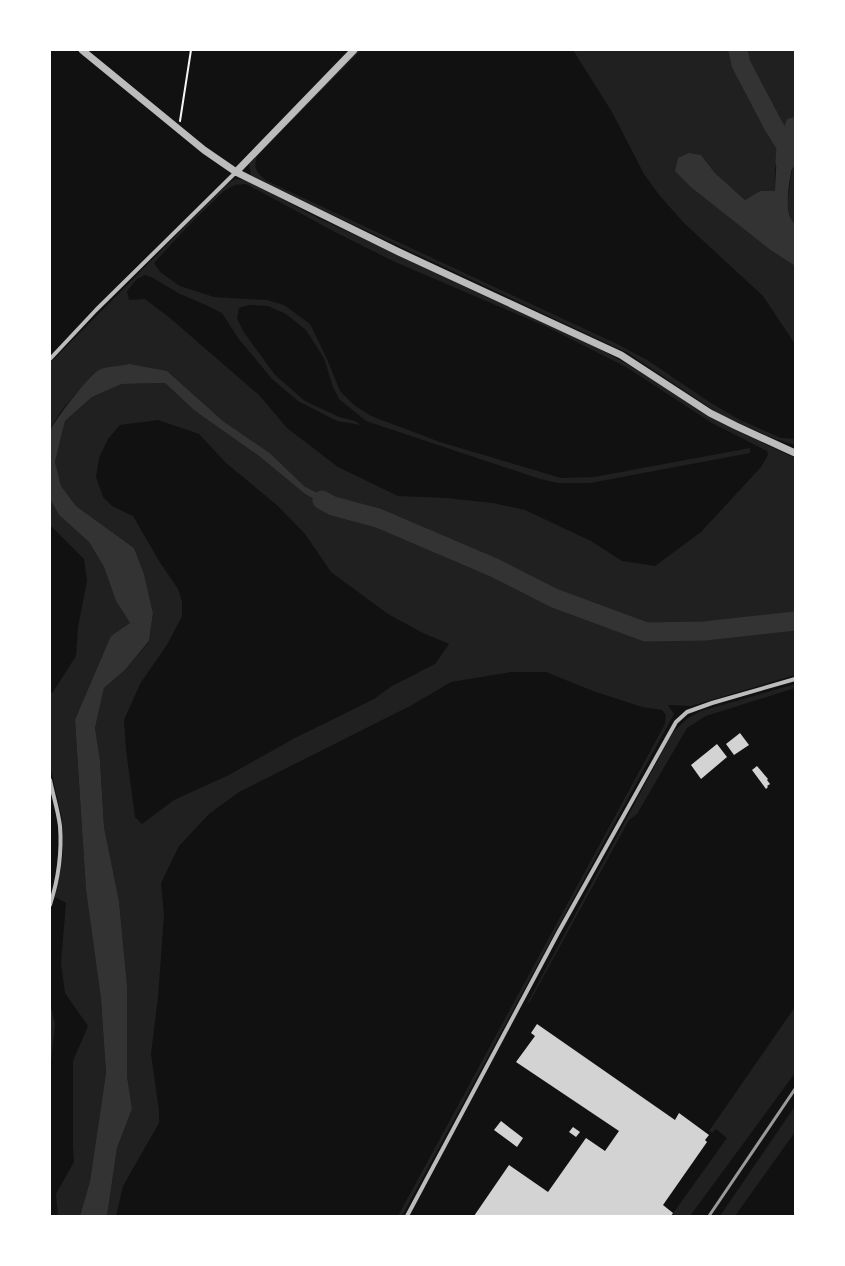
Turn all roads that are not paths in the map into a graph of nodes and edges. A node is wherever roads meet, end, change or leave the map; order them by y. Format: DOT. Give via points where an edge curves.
graph roads {
  1 [pos="82,50"];
  2 [pos="354,50"];
  3 [pos="236,172"];
  4 [pos="50,359"];
  5 [pos="795,453"];
  6 [pos="795,679"];
  7 [pos="50,780"];
  8 [pos="50,905"];
  9 [pos="407,1216"];
  1 -- 3 [label="street" via="204,150"];
  2 -- 3 [label="street"];
  3 -- 4 [label="street"];
  3 -- 5 [label="street" via="399,252 622,355 710,413"];
  6 -- 9 [label="street" via="687,712 676,722 558,933"];
  7 -- 8 [label="street" via="60,842 58,877"];
}
